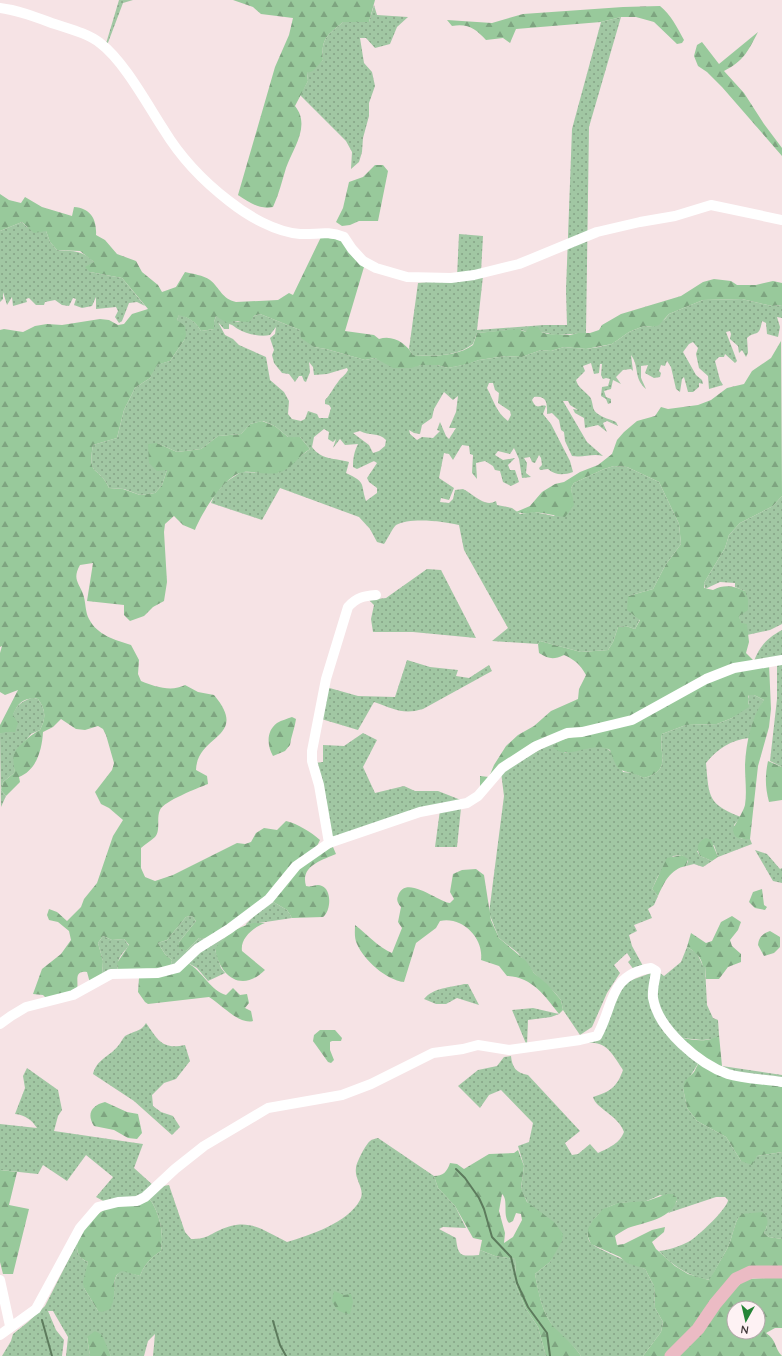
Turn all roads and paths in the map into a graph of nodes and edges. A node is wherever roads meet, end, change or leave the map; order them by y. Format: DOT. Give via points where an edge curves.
graph roads {
  1 [pos="0,8"];
  2 [pos="782,220"];
  3 [pos="376,595"];
  4 [pos="782,660"];
  5 [pos="328,843"];
  6 [pos="0,1024"];
  7 [pos="782,1082"];
  8 [pos="782,1272"];
  9 [pos="0,1280"];
  10 [pos="10,1326"];
  11 [pos="0,1335"];
  12 [pos="670,1356"];
  1 -- 2 [label="street" via="14,10 99,42 126,73 194,171 239,208 260,221 290,232 325,232 344,237 363,261 391,274 423,278 474,275 519,264 597,232 675,216 711,205"];
  3 -- 5 [label="street" via="362,596 348,607 326,679 317,722 312,761"];
  4 -- 5 [label="street" via="734,668 706,679 632,720 567,733 536,746 502,768 478,796 467,803 420,812"];
  5 -- 6 [label="street" via="296,866 269,900 198,949 177,968 158,973 111,974 73,995 26,1007"];
  7 -- 10 [label="street" via="728,1074 678,1042 660,1020 657,1011 653,990 656,971 646,969 626,976 610,1001 605,1021 597,1036 509,1050 478,1045 433,1053 371,1084 342,1095 268,1108 204,1146 145,1197 137,1201 98,1207 80,1228 36,1309"];
  8 -- 12 [label="main road" via="751,1272 736,1279 698,1329"];
  9 -- 10 [label="street"];
  10 -- 11 [label="street"];
}
